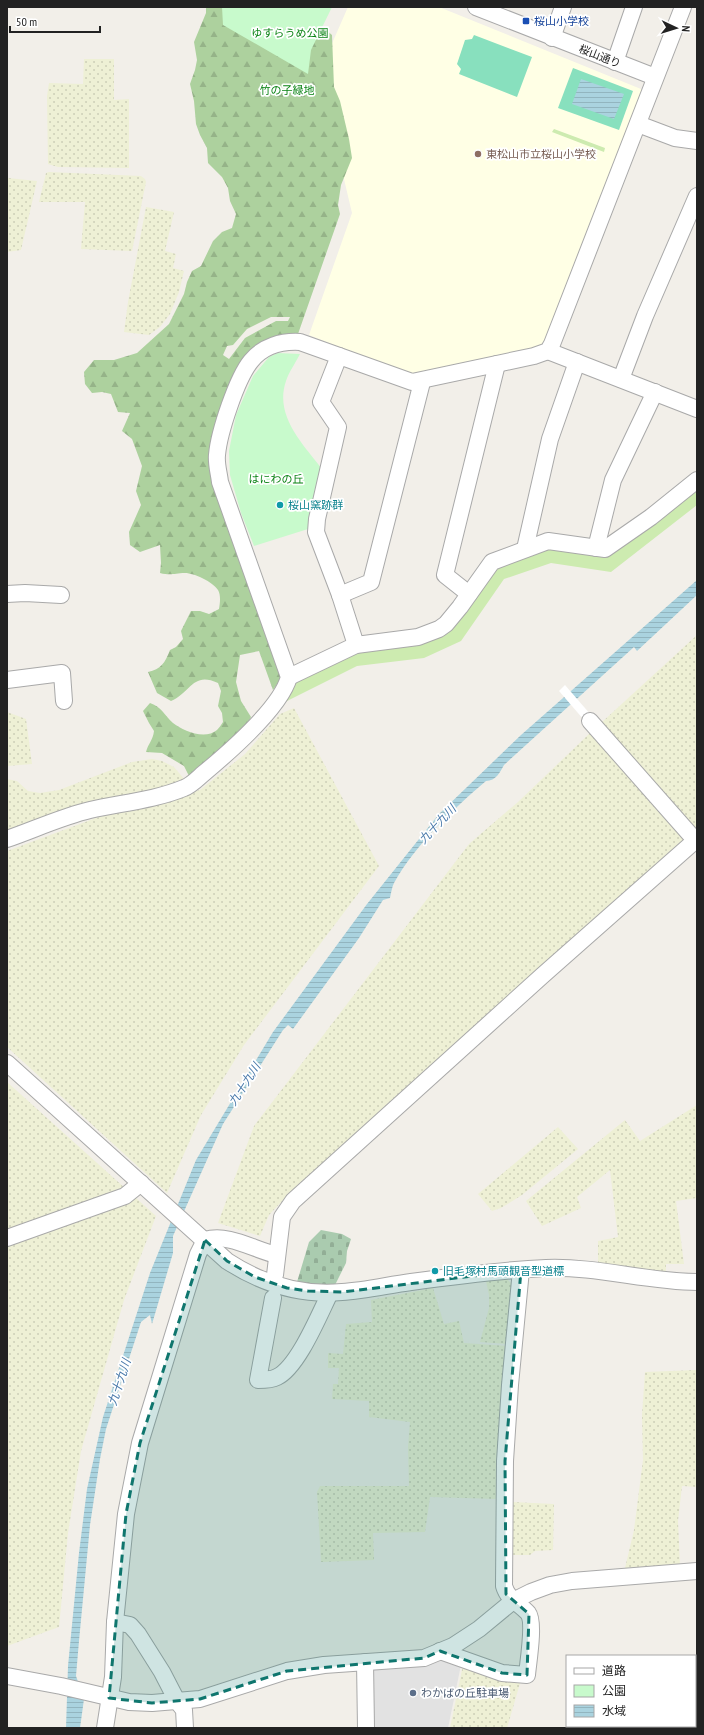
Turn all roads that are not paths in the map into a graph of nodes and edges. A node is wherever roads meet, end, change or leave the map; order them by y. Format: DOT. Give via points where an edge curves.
graph roads {
  1 [pos="476,7"];
  2 [pos="563,7"];
  3 [pos="634,7"];
  4 [pos="683,7"];
  5 [pos="492,10"];
  6 [pos="552,38"];
  7 [pos="614,62"];
  8 [pos="655,77"];
  9 [pos="638,124"];
  10 [pos="697,141"];
  11 [pos="697,196"];
  12 [pos="548,351"];
  13 [pos="339,356"];
  14 [pos="577,362"];
  15 [pos="497,364"];
  16 [pos="621,379"];
  17 [pos="422,382"];
  18 [pos="655,392"];
  19 [pos="697,409"];
  20 [pos="697,480"];
  21 [pos="596,548"];
  22 [pos="525,549"];
  23 [pos="7,594"];
  24 [pos="469,594"];
  25 [pos="340,595"];
  26 [pos="62,596"];
  27 [pos="356,645"];
  28 [pos="289,677"];
  29 [pos="7,680"];
  30 [pos="64,701"];
  31 [pos="590,721"];
  32 [pos="7,839"];
  33 [pos="696,840"];
  34 [pos="7,1063"];
  35 [pos="141,1182"];
  36 [pos="7,1238"];
  37 [pos="202,1238"];
  38 [pos="277,1255"];
  39 [pos="521,1270"];
  40 [pos="275,1275"];
  41 [pos="697,1282"];
  42 [pos="330,1293"];
  43 [pos="273,1298"];
  44 [pos="697,1571"];
  45 [pos="513,1601"];
  46 [pos="115,1622"];
  47 [pos="440,1652"];
  48 [pos="365,1662"];
  49 [pos="7,1676"];
  50 [pos="107,1697"];
  51 [pos="177,1702"];
  52 [pos="104,1728"];
  53 [pos="185,1728"];
  54 [pos="366,1728"];
  1 -- 5 [label="street, 桜山通り"];
  2 -- 6 [label="street"];
  3 -- 7 [label="street"];
  4 -- 8 [label="street"];
  5 -- 6 [label="street, 桜山通り"];
  6 -- 7 [label="street, 桜山通り"];
  7 -- 8 [label="street, 桜山通り"];
  8 -- 9 [label="street"];
  9 -- 10 [label="street" via="675,138"];
  9 -- 12 [label="street"];
  11 -- 16 [label="street" via="644,316"];
  12 -- 14 [label="street"];
  12 -- 15 [label="street"];
  13 -- 17 [label="street" via="402,380"];
  13 -- 25 [label="street" via="322,402 338,427 316,532"];
  13 -- 28 [label="street" via="300,342 273,345 262,351 251,361 239,383 219,442 217,457 220,482"];
  14 -- 16 [label="street"];
  14 -- 22 [label="street" via="550,439"];
  15 -- 17 [label="street"];
  15 -- 24 [label="street" via="445,575"];
  16 -- 18 [label="street"];
  17 -- 25 [label="street" via="371,582"];
  18 -- 19 [label="street"];
  18 -- 21 [label="street" via="613,480"];
  20 -- 21 [label="street" via="605,549"];
  21 -- 22 [label="street" via="548,541"];
  22 -- 24 [label="street" via="492,562"];
  23 -- 26 [label="street"];
  24 -- 27 [label="street" via="446,624 439,629 418,637"];
  25 -- 27 [label="street"];
  27 -- 28 [label="street"];
  28 -- 32 [label="street" via="288,683 251,731 185,788 88,810"];
  29 -- 30 [label="street" via="62,673"];
  31 -- 33 [label="street"];
  33 -- 38 [label="street" via="293,1201 282,1217"];
  34 -- 35 [label="street"];
  35 -- 36 [label="street" via="125,1196"];
  35 -- 37 [label="street"];
  37 -- 38 [label="street" via="219,1238"];
  37 -- 42 [label="street" via="227,1261 271,1284"];
  37 -- 46 [label="street" via="140,1444 126,1514"];
  38 -- 40 [label="street"];
  39 -- 41 [label="street" via="586,1270"];
  39 -- 42 [label="street"];
  39 -- 45 [label="street" via="505,1461 504,1586 506,1594"];
  42 -- 43 [label="street" via="298,1355 284,1372 270,1380 258,1380"];
  44 -- 45 [label="street" via="572,1581 550,1585"];
  45 -- 47 [label="street" via="479,1629"];
  45 -- 47 [label="street" via="529,1614 531,1624 527,1675 502,1673"];
  46 -- 50 [label="street" via="113,1677"];
  46 -- 51 [label="street" via="130,1625 138,1634"];
  47 -- 48 [label="street" via="424,1658"];
  48 -- 51 [label="street" via="287,1671 200,1699"];
  48 -- 54 [label="street"];
  49 -- 50 [label="street"];
  50 -- 51 [label="street" via="129,1702"];
  50 -- 52 [label="street"];
  51 -- 53 [label="street" via="184,1710"];
}
